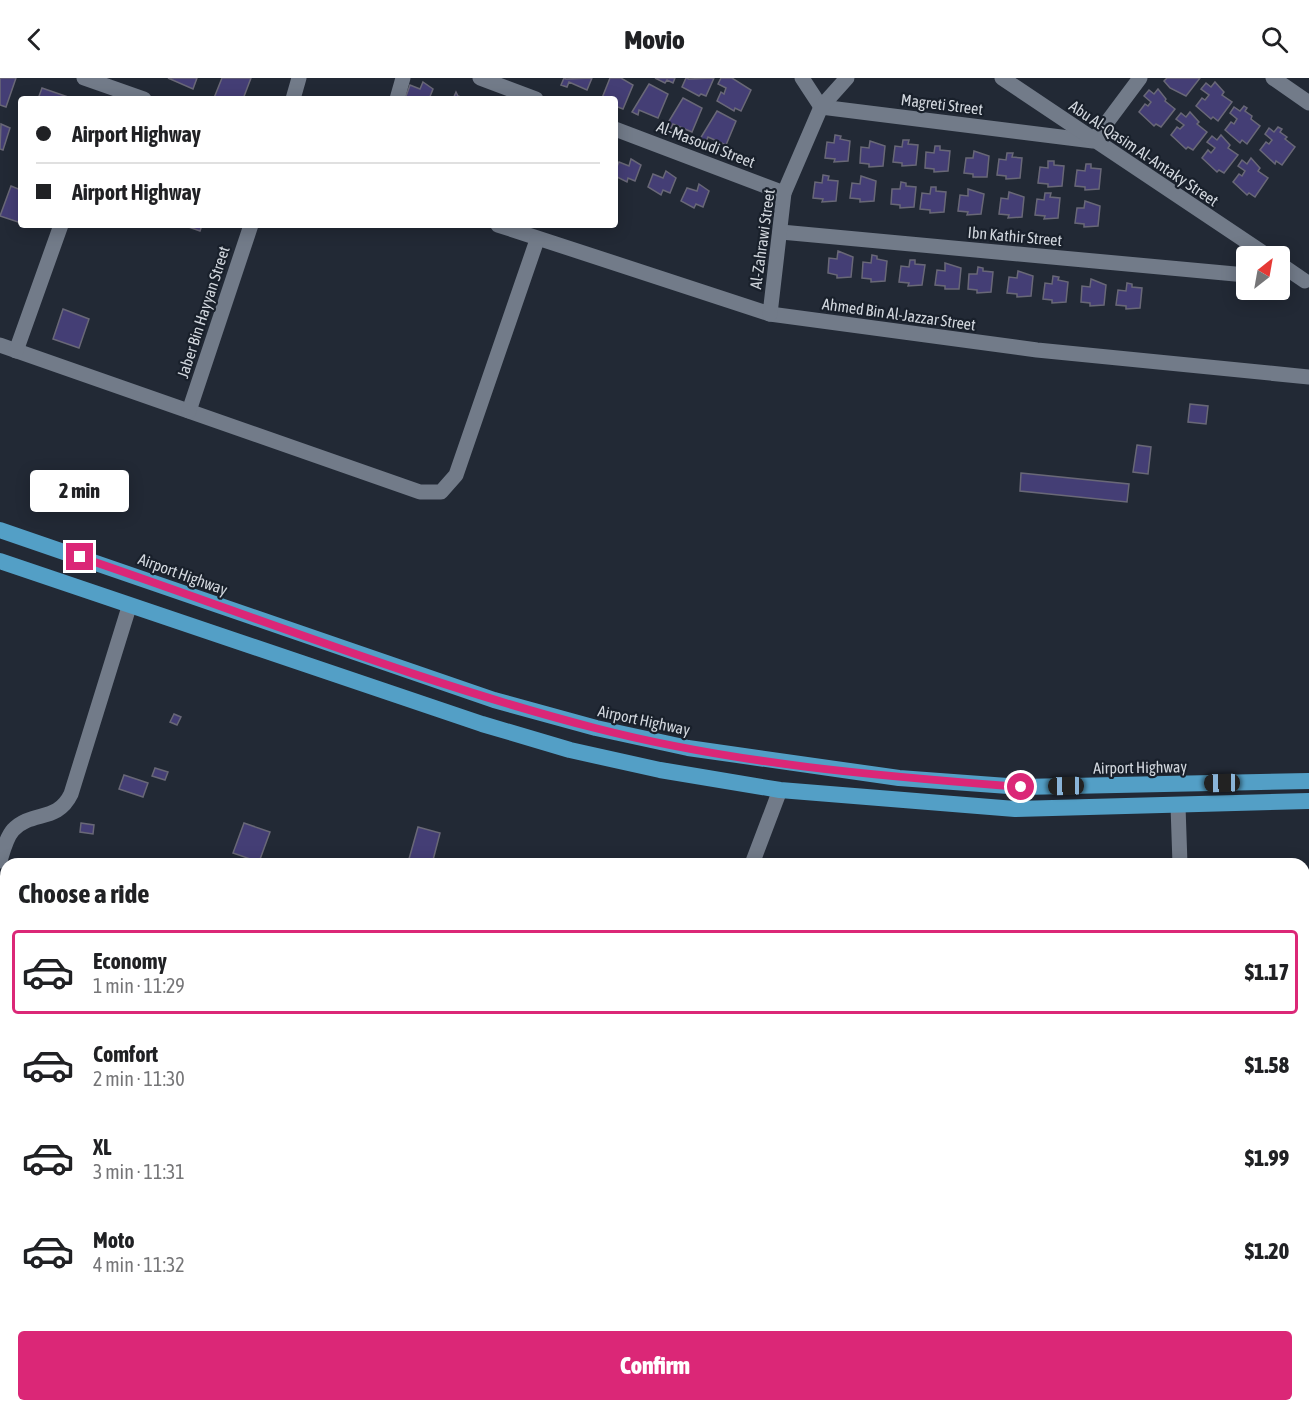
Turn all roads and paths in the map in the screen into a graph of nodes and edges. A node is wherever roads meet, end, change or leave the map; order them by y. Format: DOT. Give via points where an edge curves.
graph roads {
  1 [pos="84,78"];
  2 [pos="299,78"];
  3 [pos="403,78"];
  4 [pos="480,78"];
  5 [pos="802,78"];
  6 [pos="848,78"];
  7 [pos="1002,78"];
  8 [pos="1140,78"];
  9 [pos="1273,78"];
  10 [pos="111,88"];
  11 [pos="135,96"];
  12 [pos="294,96"];
  13 [pos="398,96"];
  14 [pos="528,96"];
  15 [pos="1309,103"];
  16 [pos="821,107"];
  17 [pos="618,130"];
  18 [pos="1093,141"];
  19 [pos="784,193"];
  20 [pos="61,228"];
  21 [pos="250,228"];
  22 [pos="506,228"];
  23 [pos="781,232"];
  24 [pos="537,240"];
  25 [pos="1253,246"];
  26 [pos="1290,269"];
  27 [pos="1236,274"];
  28 [pos="1308,277"];
  29 [pos="1290,278"];
  30 [pos="770,314"];
  31 [pos="0,345"];
  32 [pos="16,351"];
  33 [pos="1309,377"];
  34 [pos="189,411"];
  35 [pos="0,530"];
  36 [pos="0,561"];
  37 [pos="129,607"];
  38 [pos="1309,781"];
  39 [pos="780,790"];
  40 [pos="1309,801"];
  41 [pos="1178,806"];
  42 [pos="1,858"];
  43 [pos="754,858"];
  44 [pos="1180,858"];
  1 -- 10 [label="street"];
  2 -- 12 [label="street"];
  3 -- 13 [label="street"];
  4 -- 14 [label="street"];
  5 -- 16 [label="street"];
  6 -- 16 [label="street, Al-Zahrawi Street"];
  7 -- 18 [label="street, Abu Al-Qasim Al-Antaky Street"];
  8 -- 18 [label="street"];
  9 -- 15 [label="street"];
  10 -- 11 [label="street"];
  16 -- 18 [label="street, Magreti Street"];
  16 -- 19 [label="street, Al-Zahrawi Street"];
  17 -- 19 [label="street, Al-Masoudi Street"];
  18 -- 25 [label="street, Abu Al-Qasim Al-Antaky Street"];
  19 -- 23 [label="street, Al-Zahrawi Street"];
  20 -- 32 [label="street"];
  21 -- 34 [label="street, Jaber Bin Hayyan Street"];
  22 -- 24 [label="street, Ahmed Bin Al-Jazzar Street"];
  23 -- 27 [label="street, Ibn Kathir Street"];
  23 -- 30 [label="street, Al-Zahrawi Street"];
  24 -- 30 [label="street, Ahmed Bin Al-Jazzar Street"];
  24 -- 34 [label="street" via="456,475 441,492 420,492"];
  26 -- 28 [label="street"];
  28 -- 29 [label="street"];
  30 -- 33 [label="street, Ahmed Bin Al-Jazzar Street" via="1037,350"];
  31 -- 32 [label="street"];
  32 -- 34 [label="street"];
  35 -- 38 [label="highway, Airport Highway" via="494,700 688,748 899,778 1021,787"];
  36 -- 37 [label="highway"];
  37 -- 39 [label="highway" via="526,737 660,770"];
  37 -- 42 [label="street" via="71,794 55,813 25,821 12,831"];
  39 -- 41 [label="highway" via="1015,809"];
  39 -- 43 [label="street"];
  40 -- 41 [label="highway"];
  41 -- 44 [label="street"];
}
